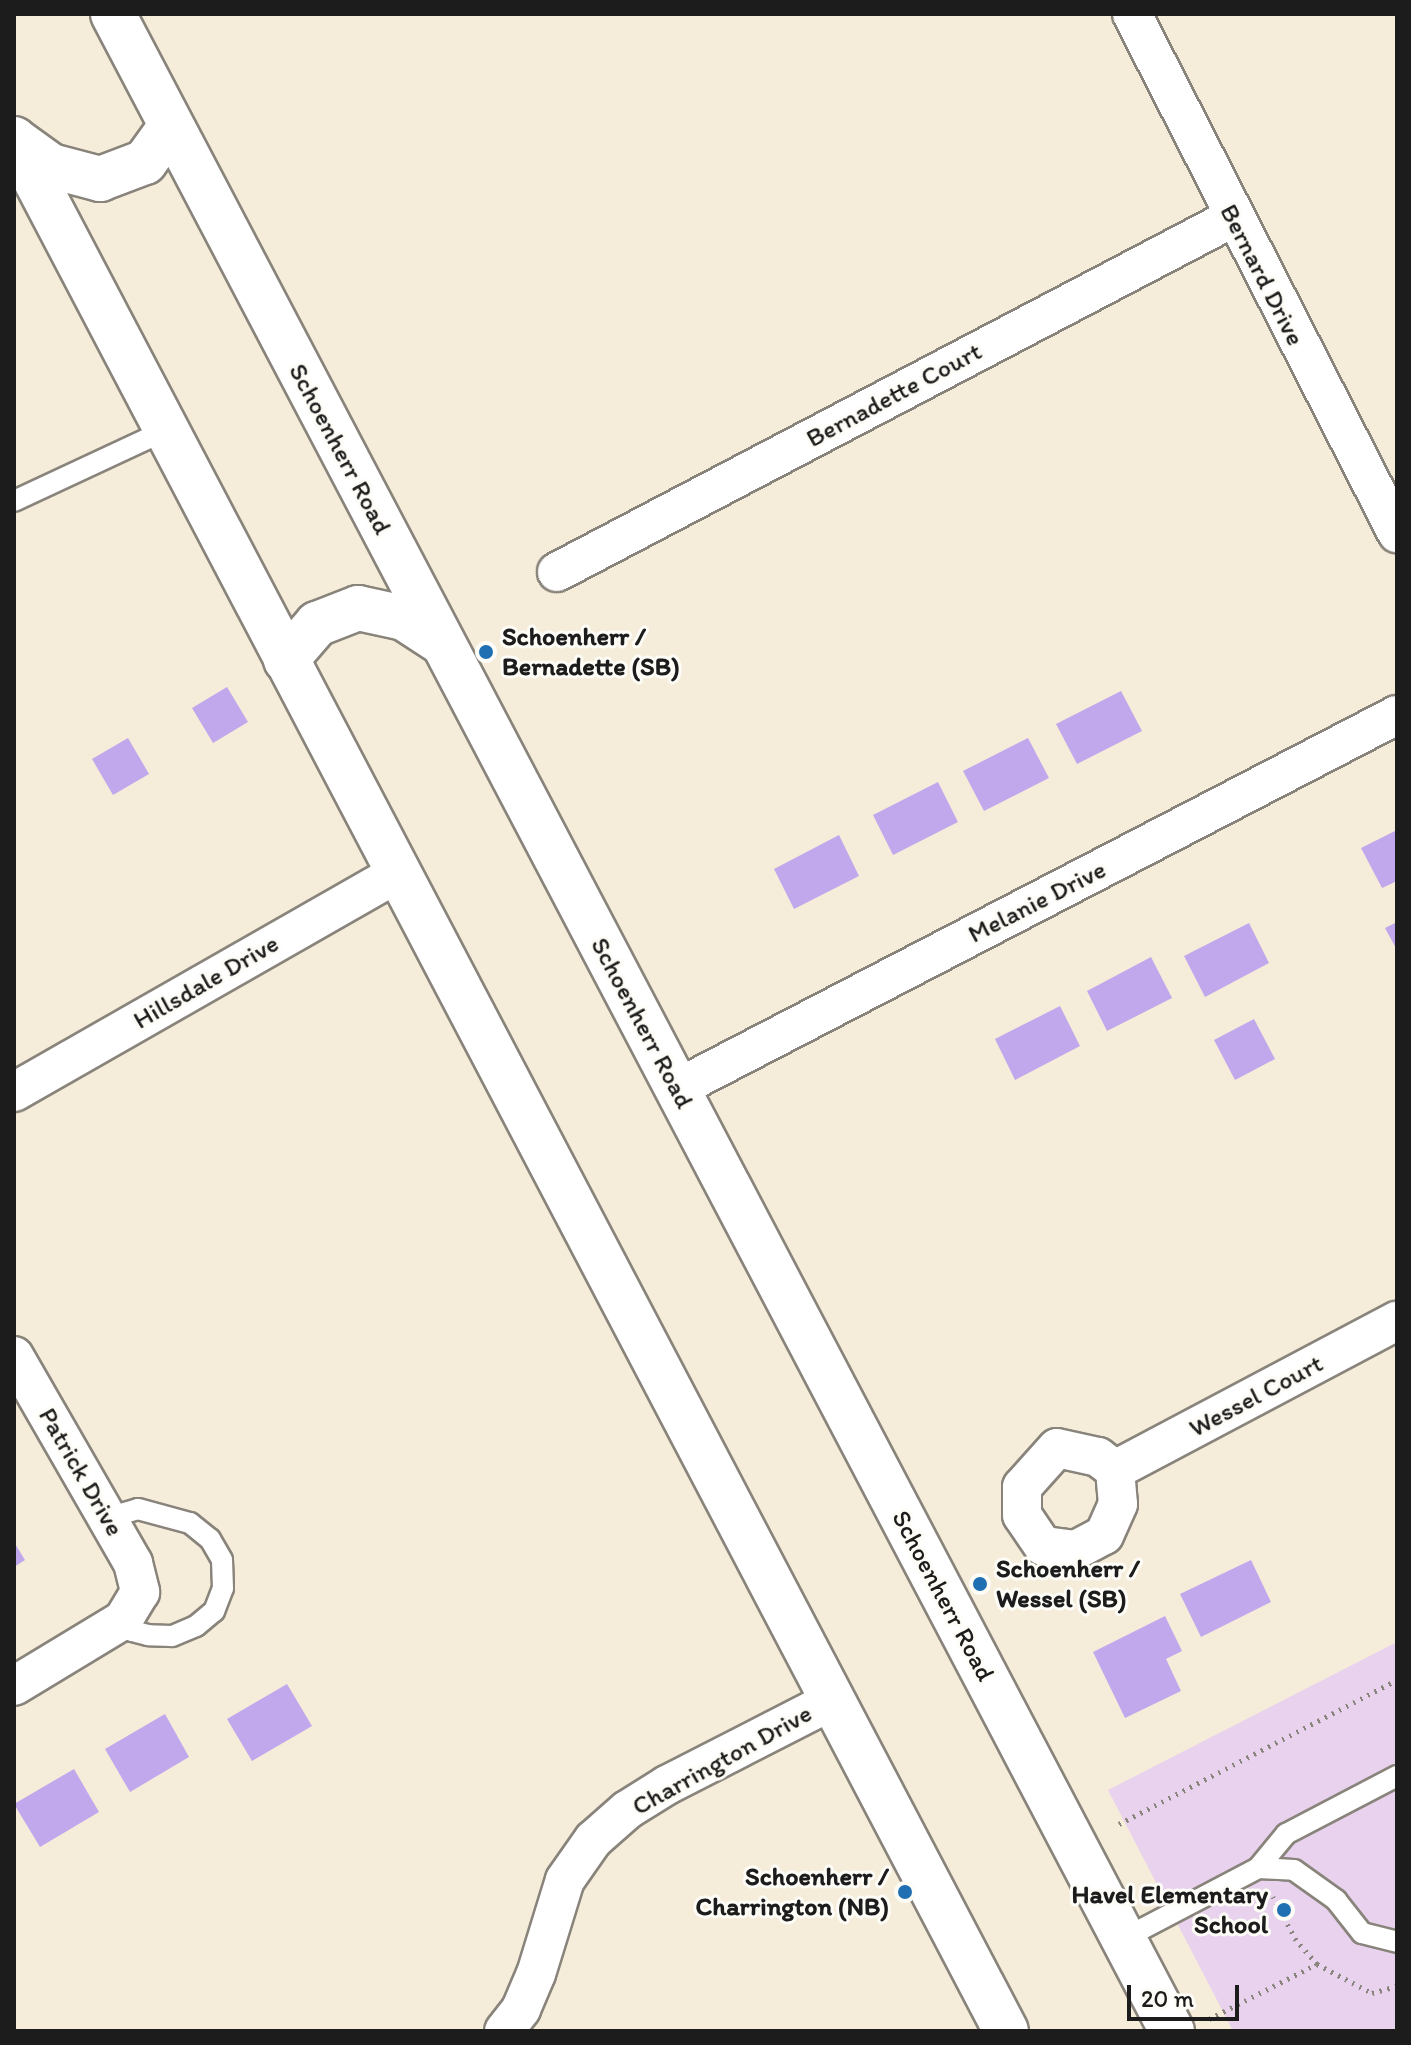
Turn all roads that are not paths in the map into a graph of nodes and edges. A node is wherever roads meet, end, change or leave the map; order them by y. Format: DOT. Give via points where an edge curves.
graph roads {
  1 [pos="113,14"];
  2 [pos="1132,14"];
  3 [pos="171,126"];
  4 [pos="14,139"];
  5 [pos="1232,218"];
  6 [pos="166,430"];
  7 [pos="14,501"];
  8 [pos="1397,533"];
  9 [pos="557,572"];
  10 [pos="441,642"];
  11 [pos="286,660"];
  12 [pos="1397,715"];
  13 [pos="398,873"];
  14 [pos="676,1089"];
  15 [pos="14,1092"];
  16 [pos="1397,1321"];
  17 [pos="14,1356"];
  18 [pos="1115,1470"];
  19 [pos="107,1518"];
  20 [pos="132,1606"];
  21 [pos="14,1686"];
  22 [pos="833,1700"];
  23 [pos="1397,1776"];
  24 [pos="1258,1868"];
  25 [pos="1123,1939"];
  26 [pos="1397,1942"];
  27 [pos="1184,2028"];
  28 [pos="504,2031"];
  29 [pos="1006,2031"];
  1 -- 3 [label="main road, Schoenherr Road"];
  2 -- 5 [label="street, Bernard Drive"];
  3 -- 4 [label="main road" via="145,162 100,179 51,166"];
  3 -- 10 [label="main road, Schoenherr Road"];
  4 -- 6 [label="main road"];
  5 -- 8 [label="street, Bernard Drive"];
  5 -- 9 [label="street, Bernadette Court"];
  6 -- 7 [label="lane"];
  6 -- 11 [label="main road"];
  10 -- 11 [label="main road" via="404,618 358,608 317,624"];
  10 -- 14 [label="main road, Schoenherr Road"];
  11 -- 13 [label="main road"];
  12 -- 14 [label="street, Melanie Drive"];
  13 -- 15 [label="street, Hillsdale Drive"];
  13 -- 22 [label="main road"];
  14 -- 25 [label="main road, Schoenherr Road"];
  16 -- 18 [label="street, Wessel Court"];
  17 -- 19 [label="street, Patrick Drive"];
  19 -- 20 [label="street, Patrick Drive" via="133,1563"];
  19 -- 20 [label="lane" via="138,1509 190,1523 210,1539 222,1560 223,1588 214,1611 196,1626 172,1636 132,1631"];
  20 -- 21 [label="street"];
  22 -- 28 [label="street, Charrington Drive" via="667,1785 593,1840 565,1880 536,1974 521,2009"];
  22 -- 29 [label="main road"];
  23 -- 24 [label="lane" via="1286,1834"];
  24 -- 25 [label="lane"];
  24 -- 26 [label="lane" via="1294,1870 1336,1900 1362,1933"];
  25 -- 27 [label="main road, Schoenherr Road"];
}
